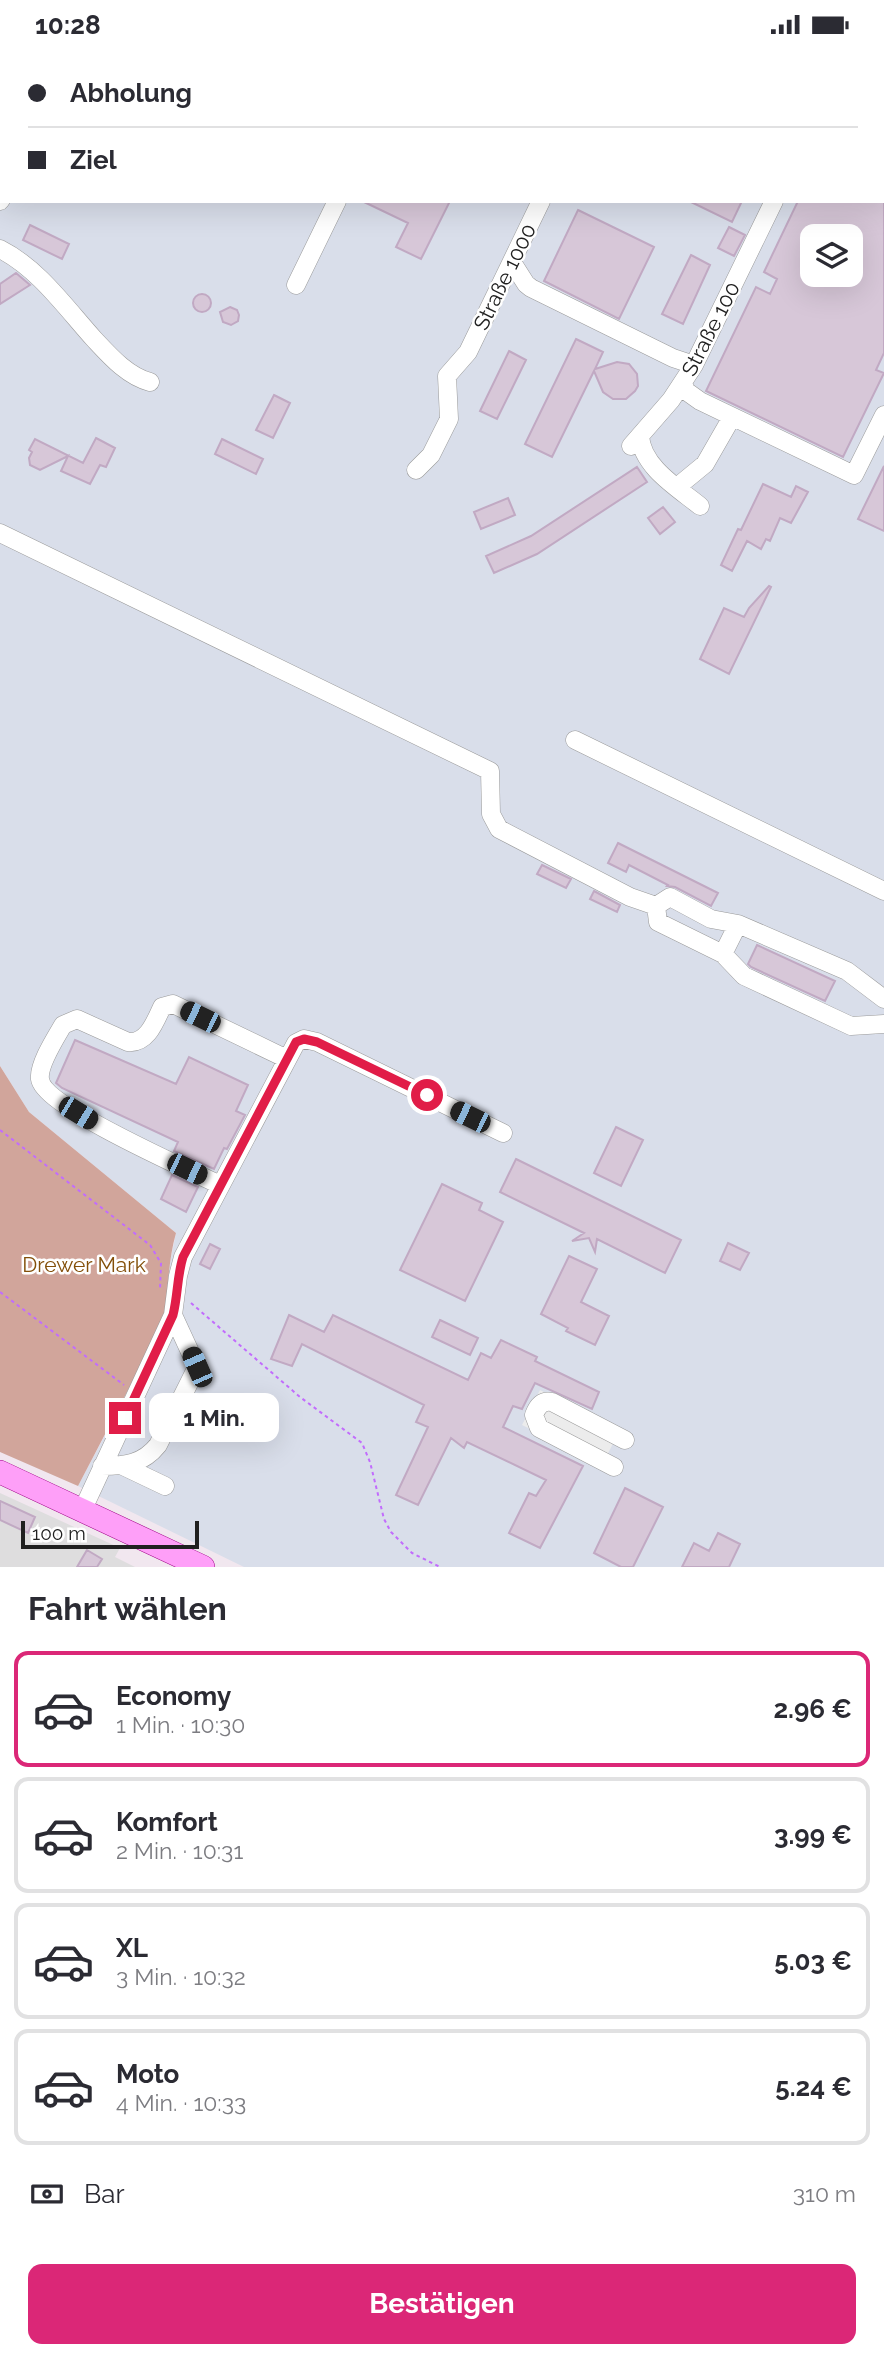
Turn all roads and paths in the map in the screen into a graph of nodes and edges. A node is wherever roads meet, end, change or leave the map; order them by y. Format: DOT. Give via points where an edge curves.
graph roads {
  1 [pos="336,203"];
  2 [pos="540,203"];
  3 [pos="774,203"];
  4 [pos="0,249"];
  5 [pos="512,262"];
  6 [pos="296,285"];
  7 [pos="694,365"];
  8 [pos="149,382"];
  9 [pos="683,383"];
  10 [pos="884,415"];
  11 [pos="732,417"];
  12 [pos="416,470"];
  13 [pos="677,487"];
  14 [pos="700,506"];
  15 [pos="0,533"];
  16 [pos="575,740"];
  17 [pos="884,891"];
  18 [pos="656,906"];
  19 [pos="738,924"];
  20 [pos="723,954"];
  21 [pos="884,999"];
  22 [pos="884,1024"];
  23 [pos="287,1059"];
  24 [pos="0,1130"];
  25 [pos="503,1133"];
  26 [pos="220,1185"];
  27 [pos="0,1293"];
  28 [pos="175,1307"];
  29 [pos="136,1394"];
  30 [pos="625,1440"];
  31 [pos="102,1466"];
  32 [pos="123,1466"];
  33 [pos="614,1467"];
  34 [pos="0,1472"];
  35 [pos="165,1486"];
  36 [pos="83,1509"];
  37 [pos="203,1567"];
  38 [pos="440,1567"];
  1 -- 6 [label="street"];
  2 -- 5 [label="street, Straße 1000"];
  3 -- 7 [label="street, Straße 100"];
  4 -- 8 [label="street" via="29,268 107,353"];
  5 -- 7 [label="street" via="531,288"];
  5 -- 12 [label="street, Straße 1000" via="468,352 447,376 449,419 431,455"];
  7 -- 9 [label="street, Straße 100"];
  9 -- 11 [label="street" via="700,401"];
  9 -- 13 [label="street, Straße 100" via="636,441 653,466"];
  10 -- 11 [label="street" via="854,475"];
  11 -- 13 [label="street" via="705,464"];
  13 -- 14 [label="street"];
  15 -- 18 [label="street" via="490,771 491,814 499,829"];
  16 -- 17 [label="street"];
  18 -- 19 [label="street" via="670,897 711,919"];
  18 -- 20 [label="street" via="658,922"];
  19 -- 20 [label="street"];
  19 -- 21 [label="street" via="847,971"];
  20 -- 22 [label="street" via="744,976 851,1026"];
  23 -- 25 [label="street" via="296,1042 317,1042"];
  23 -- 26 [label="street"];
  23 -- 26 [label="street" via="173,1004 162,1007 143,1040 136,1043 77,1019 63,1025 52,1045 41,1069 46,1091 101,1126"];
  24 -- 28 [label="path" via="150,1245 161,1263 160,1293"];
  26 -- 28 [label="street" via="183,1257"];
  27 -- 29 [label="path"];
  28 -- 29 [label="street"];
  28 -- 32 [label="street" via="197,1367 158,1445 149,1457"];
  28 -- 38 [label="path" via="189,1302 300,1397 362,1443 391,1532 411,1553"];
  29 -- 31 [label="street"];
  30 -- 33 [label="street" via="552,1402 541,1403 534,1415 539,1428"];
  31 -- 32 [label="street"];
  31 -- 36 [label="street"];
  32 -- 35 [label="street"];
  34 -- 36 [label="main road"];
  36 -- 37 [label="main road"];
}
